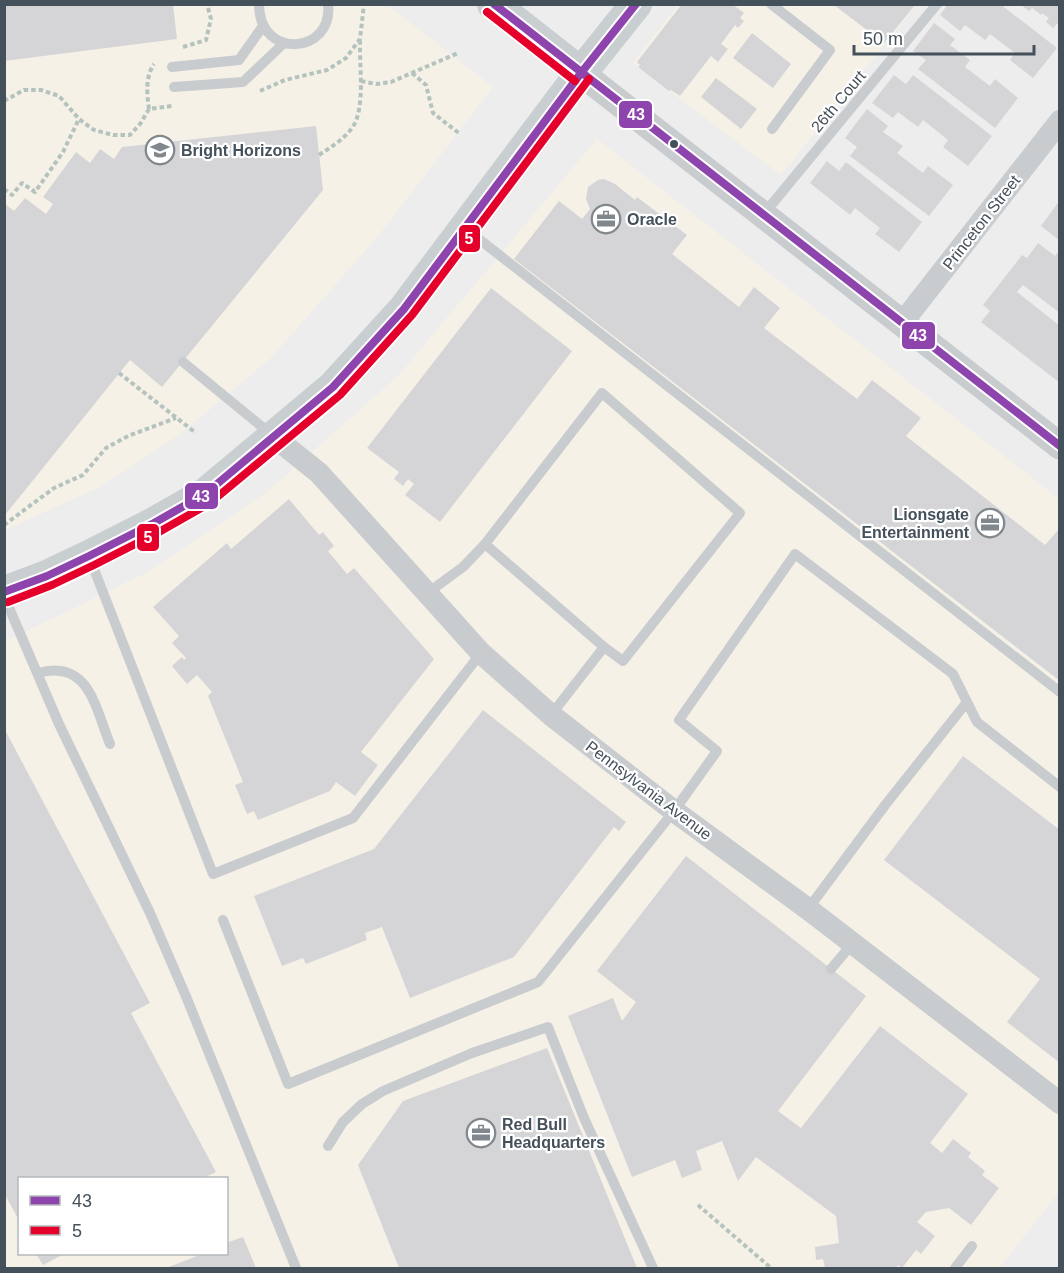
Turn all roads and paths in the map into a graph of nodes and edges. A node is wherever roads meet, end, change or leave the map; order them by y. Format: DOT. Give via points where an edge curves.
graph roads {
  1 [pos="259,4"];
  2 [pos="328,4"];
  3 [pos="493,4"];
  4 [pos="636,4"];
  5 [pos="771,4"];
  6 [pos="937,4"];
  7 [pos="263,26"];
  8 [pos="360,39"];
  9 [pos="284,44"];
  10 [pos="458,53"];
  11 [pos="172,67"];
  12 [pos="412,73"];
  13 [pos="581,73"];
  14 [pos="361,81"];
  15 [pos="174,87"];
  16 [pos="79,119"];
  17 [pos="1059,121"];
  18 [pos="772,129"];
  19 [pos="460,134"];
  20 [pos="319,155"];
  21 [pos="4,189"];
  22 [pos="763,216"];
  23 [pos="464,227"];
  24 [pos="902,323"];
  25 [pos="183,362"];
  26 [pos="119,374"];
  27 [pos="176,418"];
  28 [pos="196,433"];
  29 [pos="274,437"];
  30 [pos="1059,446"];
  31 [pos="4,525"];
  32 [pos="485,544"];
  33 [pos="89,555"];
  34 [pos="4,594"];
  35 [pos="426,594"];
  36 [pos="604,647"];
  37 [pos="480,653"];
  38 [pos="38,673"];
  39 [pos="1059,692"];
  40 [pos="967,702"];
  41 [pos="551,715"];
  42 [pos="110,744"];
  43 [pos="1059,787"];
  44 [pos="674,811"];
  45 [pos="808,909"];
  46 [pos="223,920"];
  47 [pos="852,944"];
  48 [pos="831,969"];
  49 [pos="1059,1103"];
  50 [pos="328,1146"];
  51 [pos="698,1205"];
  52 [pos="972,1246"];
  53 [pos="296,1269"];
  54 [pos="652,1269"];
  55 [pos="771,1269"];
  56 [pos="955,1269"];
  1 -- 7 [label="lane"];
  2 -- 9 [label="lane" via="328,19 316,37 306,43"];
  3 -- 13 [label="main road"];
  4 -- 13 [label="main road"];
  5 -- 18 [label="lane" via="830,50"];
  6 -- 22 [label="lane, 26th Court"];
  7 -- 9 [label="lane"];
  7 -- 11 [label="lane" via="239,60"];
  8 -- 14 [label="path"];
  9 -- 15 [label="lane" via="243,81"];
  10 -- 12 [label="path"];
  12 -- 14 [label="path" via="391,82"];
  12 -- 19 [label="path" via="426,85 433,113"];
  13 -- 22 [label="street"];
  13 -- 23 [label="main road"];
  14 -- 20 [label="path" via="361,101 354,127 339,143"];
  16 -- 21 [label="path" via="63,152 35,192 22,183 12,195"];
  17 -- 24 [label="street, Princeton Street"];
  22 -- 24 [label="street"];
  23 -- 29 [label="main road" via="404,309 333,387"];
  23 -- 39 [label="lane"];
  24 -- 30 [label="street"];
  25 -- 29 [label="lane"];
  26 -- 27 [label="path"];
  27 -- 28 [label="path"];
  27 -- 31 [label="path" via="106,448 83,475 54,488"];
  29 -- 33 [label="main road" via="205,494"];
  29 -- 35 [label="street, Pennsylvania Avenue" via="319,473"];
  32 -- 35 [label="lane" via="463,567"];
  32 -- 36 [label="lane"];
  32 -- 36 [label="lane" via="602,393 740,513 623,661"];
  33 -- 34 [label="main road"];
  33 -- 37 [label="lane" via="213,874 353,818"];
  34 -- 38 [label="lane"];
  35 -- 37 [label="street, Pennsylvania Avenue"];
  36 -- 41 [label="lane"];
  37 -- 41 [label="street, Pennsylvania Avenue"];
  38 -- 42 [label="lane" via="66,670 86,684"];
  38 -- 53 [label="lane" via="181,984"];
  40 -- 43 [label="lane" via="977,722"];
  40 -- 44 [label="lane" via="952,674 795,554 679,720 717,751"];
  40 -- 45 [label="lane"];
  41 -- 44 [label="street, Pennsylvania Avenue"];
  44 -- 45 [label="street, Pennsylvania Avenue"];
  44 -- 46 [label="lane" via="538,982 288,1084"];
  45 -- 47 [label="street, Pennsylvania Avenue"];
  47 -- 48 [label="lane"];
  47 -- 49 [label="street, Pennsylvania Avenue"];
  50 -- 54 [label="lane" via="362,1104 383,1091 472,1053 548,1027"];
  51 -- 55 [label="path"];
  52 -- 56 [label="lane"];
}
